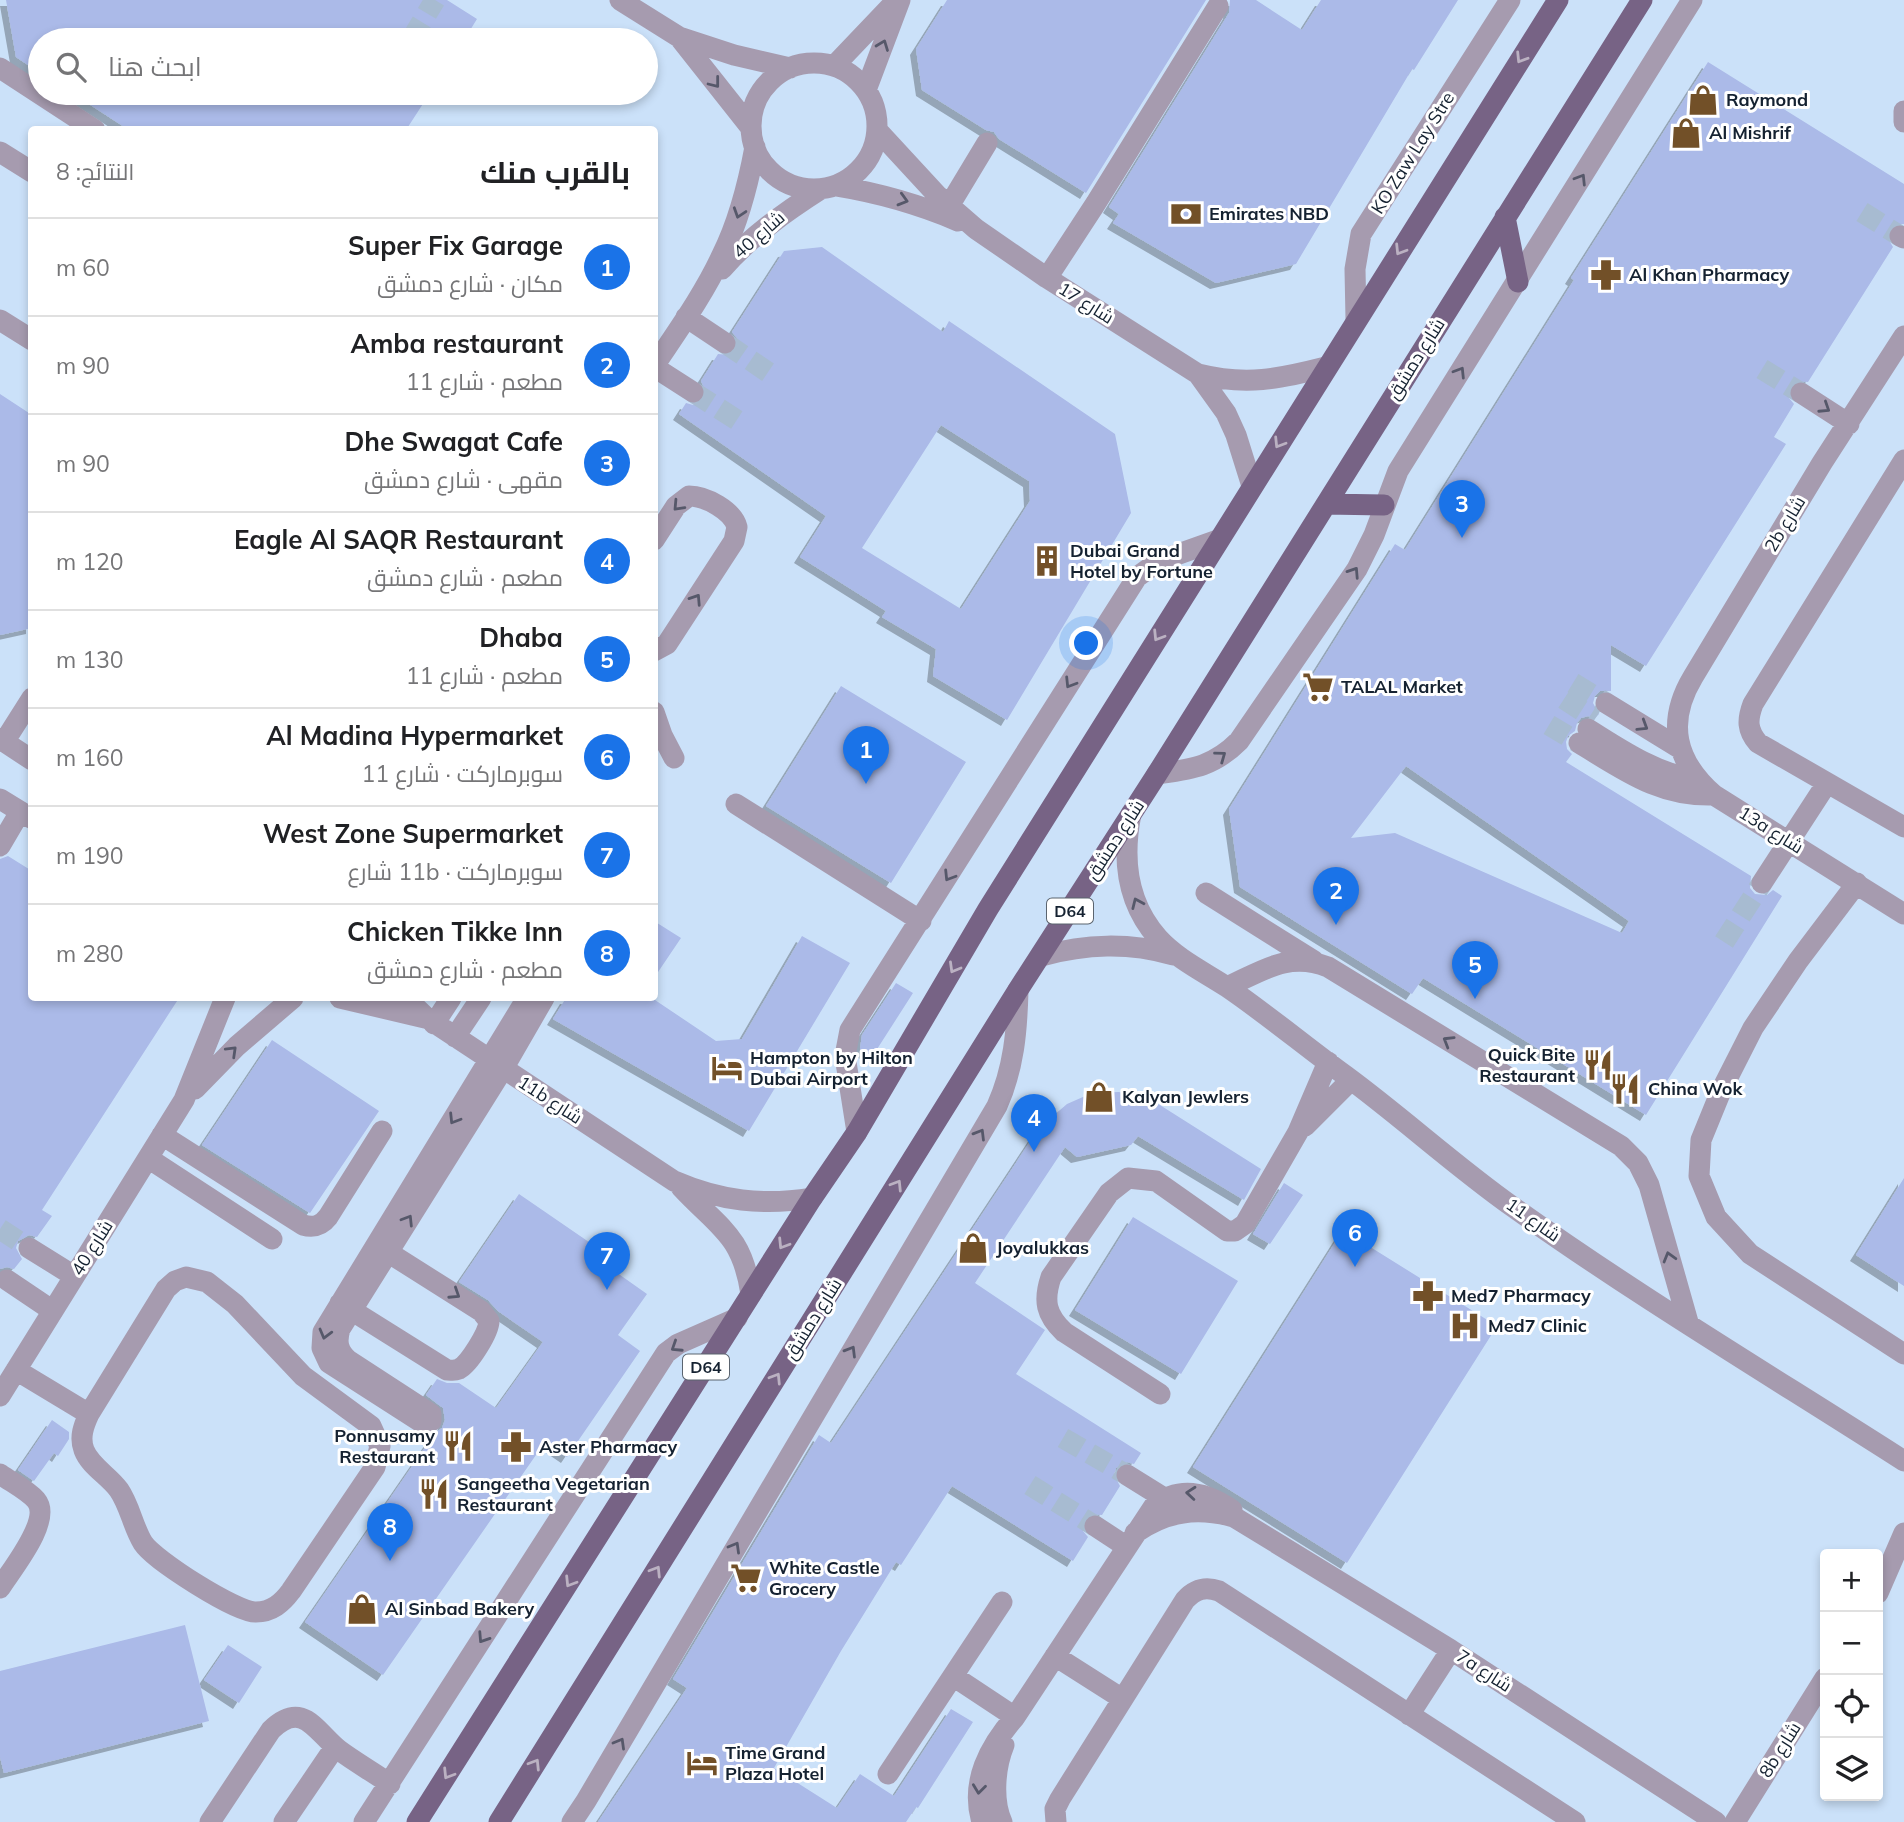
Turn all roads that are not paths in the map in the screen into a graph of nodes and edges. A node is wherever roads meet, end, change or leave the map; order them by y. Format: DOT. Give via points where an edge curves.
graph roads {
  1 [pos="620,0"];
  2 [pos="898,0"];
  3 [pos="1510,0"];
  4 [pos="1558,0"];
  5 [pos="1642,0"];
  6 [pos="1692,0"];
  7 [pos="1218,6"];
  8 [pos="646,8"];
  9 [pos="679,37"];
  10 [pos="834,66"];
  11 [pos="0,68"];
  12 [pos="790,68"];
  13 [pos="28,86"];
  14 [pos="866,90"];
  15 [pos="57,105"];
  16 [pos="1904,111"];
  17 [pos="1904,122"];
  18 [pos="89,126"];
  19 [pos="878,131"];
  20 [pos="753,137"];
  21 [pos="987,143"];
  22 [pos="0,152"];
  23 [pos="28,170"];
  24 [pos="829,187"];
  25 [pos="949,206"];
  26 [pos="1505,217"];
  27 [pos="976,229"];
  28 [pos="1047,278"];
  29 [pos="1518,282"];
  30 [pos="704,289"];
  31 [pos="1356,319"];
  32 [pos="0,320"];
  33 [pos="683,322"];
  34 [pos="1904,336"];
  35 [pos="28,338"];
  36 [pos="722,348"];
  37 [pos="658,360"];
  38 [pos="1326,367"];
  39 [pos="658,369"];
  40 [pos="1198,374"];
  41 [pos="658,382"];
  42 [pos="1801,393"];
  43 [pos="1849,424"];
  44 [pos="1904,460"];
  45 [pos="1252,486"];
  46 [pos="1326,504"];
  47 [pos="1384,505"];
  48 [pos="658,534"];
  49 [pos="1218,540"];
  50 [pos="658,649"];
  51 [pos="28,704"];
  52 [pos="658,723"];
  53 [pos="2,741"];
  54 [pos="28,757"];
  55 [pos="674,758"];
  56 [pos="1695,773"];
  57 [pos="1157,774"];
  58 [pos="1827,783"];
  59 [pos="0,799"];
  60 [pos="736,804"];
  61 [pos="1131,813"];
  62 [pos="26,815"];
  63 [pos="1904,827"];
  64 [pos="1789,842"];
  65 [pos="0,846"];
  66 [pos="1762,883"];
  67 [pos="1857,883"];
  68 [pos="1206,893"];
  69 [pos="1904,914"];
  70 [pos="921,921"];
  71 [pos="1041,956"];
  72 [pos="1179,956"];
  73 [pos="1315,962"];
  74 [pos="1227,987"];
  75 [pos="1018,990"];
  76 [pos="224,1001"];
  77 [pos="290,1001"];
  78 [pos="350,1001"];
  79 [pos="410,1001"];
  80 [pos="450,1001"];
  81 [pos="465,1001"];
  82 [pos="477,1001"];
  83 [pos="526,1001"];
  84 [pos="542,1001"];
  85 [pos="441,1028"];
  86 [pos="1328,1062"];
  87 [pos="497,1065"];
  88 [pos="1351,1080"];
  89 [pos="184,1100"];
  90 [pos="382,1131"];
  91 [pos="857,1132"];
  92 [pos="1298,1132"];
  93 [pos="162,1135"];
  94 [pos="148,1158"];
  95 [pos="674,1181"];
  96 [pos="812,1198"];
  97 [pos="272,1239"];
  98 [pos="29,1248"];
  99 [pos="382,1248"];
  100 [pos="74,1276"];
  101 [pos="6,1280"];
  102 [pos="751,1294"];
  103 [pos="346,1307"];
  104 [pos="53,1311"];
  105 [pos="737,1318"];
  106 [pos="1688,1322"];
  107 [pos="1904,1354"];
  108 [pos="6,1384"];
  109 [pos="1160,1394"];
  110 [pos="89,1413"];
  111 [pos="1904,1461"];
  112 [pos="0,1474"];
  113 [pos="1127,1475"];
  114 [pos="1164,1498"];
  115 [pos="1250,1525"];
  116 [pos="1095,1526"];
  117 [pos="1904,1534"];
  118 [pos="1131,1540"];
  119 [pos="1904,1570"];
  120 [pos="1883,1582"];
  121 [pos="0,1588"];
  122 [pos="1883,1589"];
  123 [pos="1002,1602"];
  124 [pos="1451,1650"];
  125 [pos="1055,1656"];
  126 [pos="953,1676"];
  127 [pos="1820,1686"];
  128 [pos="1121,1698"];
  129 [pos="1409,1716"];
  130 [pos="1015,1717"];
  131 [pos="335,1746"];
  132 [pos="888,1774"];
  133 [pos="390,1784"];
  134 [pos="210,1822"];
  135 [pos="284,1822"];
  136 [pos="364,1822"];
  137 [pos="417,1822"];
  138 [pos="499,1822"];
  139 [pos="572,1822"];
  140 [pos="982,1822"];
  141 [pos="1002,1822"];
  142 [pos="1056,1822"];
  143 [pos="1575,1822"];
  144 [pos="1716,1822"];
  145 [pos="1735,1822"];
  1 -- 8 [label="street"];
  2 -- 10 [label="street"];
  14 -- 2 [label="street, one-way"];
  3 -- 31 [label="street, KO Zaw Lay Stre" via="1361,234 1355,257"];
  4 -- 31 [label="main road, D64, one-way"];
  5 -- 26 [label="main road, شارع دمشق / D64"];
  29 -- 6 [label="street, one-way"];
  7 -- 28 [label="street"];
  8 -- 9 [label="street"];
  9 -- 12 [label="street"];
  9 -- 20 [label="street, one-way"];
  10 -- 12 [label="street" via="812,63"];
  10 -- 14 [label="street"];
  11 -- 13 [label="street"];
  12 -- 20 [label="street" via="761,92 754,109"];
  14 -- 19 [label="street" via="876,110"];
  15 -- 18 [label="street"];
  16 -- 17 [label="street"];
  19 -- 24 [label="street" via="872,154 857,173"];
  19 -- 25 [label="street, شارع 17"];
  20 -- 24 [label="street" via="765,166 781,180 800,188"];
  20 -- 30 [label="street, شارع 40, one-way" via="748,185 737,221"];
  21 -- 25 [label="street"];
  22 -- 23 [label="street"];
  24 -- 27 [label="street, شارع 17, one-way" via="912,202"];
  24 -- 30 [label="street, شارع 40" via="758,234"];
  25 -- 27 [label="street, شارع 17"];
  26 -- 29 [label="main road"];
  26 -- 46 [label="main road, شارع دمشق / D64"];
  27 -- 28 [label="street, شارع 17"];
  28 -- 40 [label="street, شارع 17"];
  47 -- 29 [label="street, one-way" via="1398,471"];
  30 -- 33 [label="street, شارع 40"];
  31 -- 38 [label="main road, D64"];
  32 -- 35 [label="street"];
  33 -- 36 [label="street"];
  33 -- 37 [label="street, شارع 40"];
  34 -- 43 [label="street, 2b شارع"];
  38 -- 40 [label="street, شارع 17" via="1248,382"];
  38 -- 45 [label="main road, D64, one-way"];
  39 -- 41 [label="street" via="690,397"];
  40 -- 45 [label="street, شارع 17" via="1226,413"];
  42 -- 43 [label="street, one-way"];
  43 -- 56 [label="street, 2b شارع" via="1683,696 1677,735"];
  44 -- 58 [label="street" via="1750,714 1751,735 1758,743"];
  45 -- 49 [label="main road, D64"];
  46 -- 47 [label="main road"];
  46 -- 57 [label="main road, شارع دمشق / D64"];
  57 -- 47 [label="street, one-way" via="1205,766 1239,741 1357,569"];
  50 -- 48 [label="street, one-way" via="667,644 734,541 737,527 731,516 705,499 689,496 676,506"];
  49 -- 70 [label="street, one-way" via="1159,561 1137,577"];
  49 -- 91 [label="main road, D64, one-way" via="988,909"];
  51 -- 53 [label="street"];
  52 -- 55 [label="street"];
  53 -- 54 [label="street"];
  56 -- 56 [label="street, 13a شارع" via="1694,796 1654,787 1592,724"];
  56 -- 64 [label="street, 13a شارع"];
  57 -- 61 [label="main road, شارع دمشق / D64"];
  58 -- 63 [label="street"];
  58 -- 64 [label="street"];
  59 -- 62 [label="street"];
  60 -- 70 [label="street"];
  61 -- 71 [label="main road, شارع دمشق / D64"];
  72 -- 61 [label="street, شارع 11, one-way" via="1158,938 1132,892 1126,866"];
  62 -- 65 [label="street"];
  64 -- 66 [label="street"];
  64 -- 67 [label="street, 13a شارع"];
  67 -- 69 [label="street, 13a شارع"];
  67 -- 107 [label="street" via="1754,1028 1701,1140 1699,1176 1716,1217 1751,1254"];
  68 -- 73 [label="street"];
  70 -- 91 [label="street" via="850,1030 845,1065"];
  71 -- 72 [label="street, شارع 11" via="1096,945 1124,945"];
  71 -- 75 [label="main road, شارع دمشق / D64"];
  72 -- 74 [label="street, شارع 11"];
  73 -- 74 [label="street" via="1289,961"];
  106 -- 73 [label="street, one-way" via="1648,1185 1630,1154"];
  74 -- 86 [label="street, شارع 11"];
  138 -- 75 [label="main road, شارع دمشق / D64, one-way"];
  139 -- 75 [label="street, one-way" via="997,1105 1011,1068"];
  76 -- 89 [label="street, شارع 40"];
  89 -- 77 [label="street, شارع 40, one-way"];
  78 -- 85 [label="street, 11b شارع"];
  79 -- 85 [label="street, 11b شارع"];
  80 -- 85 [label="street"];
  81 -- 85 [label="street"];
  82 -- 85 [label="street"];
  83 -- 87 [label="street"];
  84 -- 87 [label="street"];
  85 -- 87 [label="street, 11b شارع"];
  86 -- 88 [label="street, شارع 11"];
  86 -- 92 [label="street"];
  87 -- 95 [label="street, 11b شارع"];
  87 -- 99 [label="street"];
  88 -- 92 [label="street"];
  88 -- 106 [label="street, شارع 11" via="1511,1206"];
  89 -- 93 [label="street, شارع 40"];
  90 -- 93 [label="street" via="328,1217 310,1227"];
  91 -- 96 [label="main road, D64"];
  92 -- 109 [label="street" via="1245,1224 1235,1231 1223,1229 1156,1181 1128,1178 1109,1193 1051,1277 1045,1293 1053,1321"];
  93 -- 94 [label="street, شارع 40"];
  94 -- 97 [label="street"];
  94 -- 100 [label="street, شارع 40"];
  95 -- 96 [label="street, 11b شارع" via="712,1195 752,1202"];
  95 -- 102 [label="street, 11b شارع" via="733,1240"];
  96 -- 102 [label="main road, D64, one-way"];
  98 -- 100 [label="street"];
  99 -- 103 [label="street"];
  99 -- 103 [label="street, one-way" via="486,1315 486,1334 464,1366 447,1370"];
  100 -- 104 [label="street, شارع 40"];
  101 -- 104 [label="street"];
  102 -- 105 [label="main road, D64"];
  103 -- 103 [label="street, one-way" via="327,1324 321,1340 329,1363 424,1424 431,1421 427,1411 343,1356 337,1343"];
  104 -- 108 [label="street, شارع 40"];
  105 -- 133 [label="street, one-way" via="666,1353"];
  105 -- 137 [label="main road, D64, one-way"];
  106 -- 111 [label="street, شارع 11"];
  108 -- 110 [label="street"];
  110 -- 110 [label="street" via="82,1432 84,1451 117,1487 151,1553 253,1613 282,1603 379,1457 380,1446 371,1426 303,1376 235,1304 197,1278 186,1277 166,1289"];
  112 -- 121 [label="street" via="35,1499 41,1514 38,1528"];
  113 -- 114 [label="street"];
  115 -- 114 [label="street, 7a شارع, one-way" via="1207,1496 1184,1492"];
  114 -- 118 [label="street, 7a شارع"];
  115 -- 118 [label="street, 7a شارع" via="1200,1510 1165,1516"];
  115 -- 124 [label="street, 7a شارع"];
  116 -- 118 [label="street"];
  117 -- 120 [label="street"];
  118 -- 125 [label="street, 7a شارع"];
  119 -- 122 [label="street"];
  123 -- 126 [label="street"];
  124 -- 129 [label="street"];
  124 -- 144 [label="street, 7a شارع"];
  125 -- 128 [label="street"];
  125 -- 130 [label="street, 7a شارع"];
  126 -- 130 [label="street"];
  126 -- 132 [label="street"];
  127 -- 145 [label="street, 8b شارع"];
  128 -- 129 [label="street" via="1185,1600 1210,1588"];
  128 -- 142 [label="street" via="1060,1799"];
  129 -- 143 [label="street"];
  130 -- 140 [label="street, 7a شارع, one-way" via="983,1768 977,1792"];
  130 -- 141 [label="street, 7a شارع" via="997,1772"];
  131 -- 133 [label="street"];
  131 -- 134 [label="street" via="309,1721 288,1718 278,1723"];
  131 -- 135 [label="street"];
  133 -- 136 [label="street"];
}
